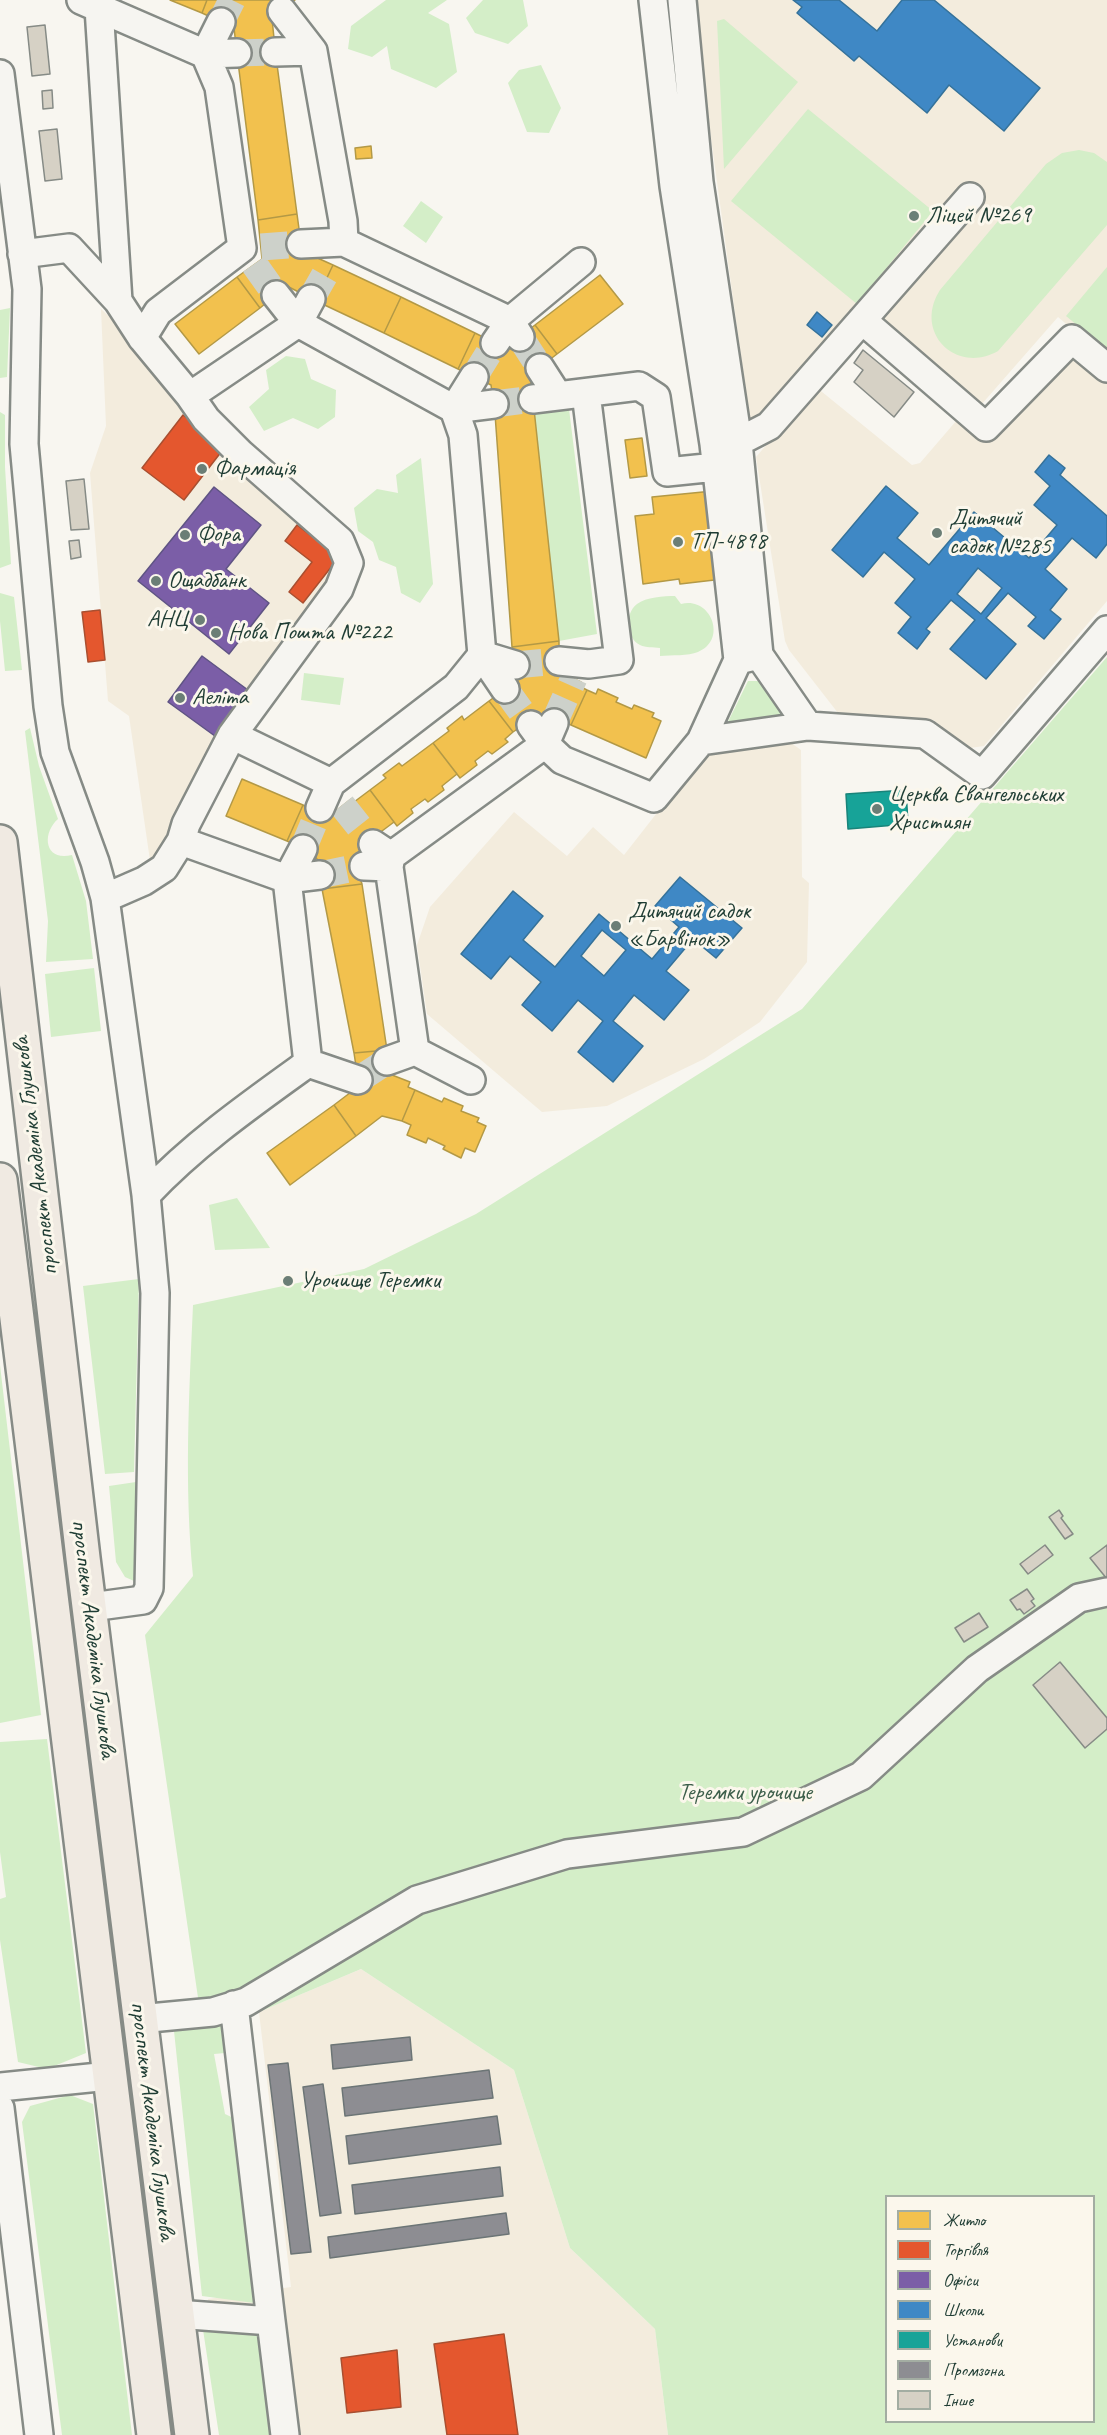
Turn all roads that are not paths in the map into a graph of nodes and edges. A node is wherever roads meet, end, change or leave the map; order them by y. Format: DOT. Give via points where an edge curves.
graph roads {
  1 [pos="653,0"];
  2 [pos="682,0"];
  3 [pos="90,4"];
  4 [pos="282,11"];
  5 [pos="221,22"];
  6 [pos="313,51"];
  7 [pos="275,52"];
  8 [pos="237,53"];
  9 [pos="205,54"];
  10 [pos="0,74"];
  11 [pos="970,197"];
  12 [pos="301,244"];
  13 [pos="338,253"];
  14 [pos="22,254"];
  15 [pos="581,262"];
  16 [pos="276,295"];
  17 [pos="311,298"];
  18 [pos="118,301"];
  19 [pos="862,320"];
  20 [pos="298,323"];
  21 [pos="142,338"];
  22 [pos="540,368"];
  23 [pos="1107,368"];
  24 [pos="474,377"];
  25 [pos="586,393"];
  26 [pos="190,396"];
  27 [pos="494,404"];
  28 [pos="454,410"];
  29 [pos="723,451"];
  30 [pos="1107,630"];
  31 [pos="482,655"];
  32 [pos="749,658"];
  33 [pos="574,668"];
  34 [pos="510,677"];
  35 [pos="808,726"];
  36 [pos="232,735"];
  37 [pos="701,741"];
  38 [pos="181,841"];
  39 [pos="0,842"];
  40 [pos="303,849"];
  41 [pos="320,875"];
  42 [pos="287,879"];
  43 [pos="105,898"];
  44 [pos="415,1051"];
  45 [pos="387,1061"];
  46 [pos="308,1063"];
  47 [pos="358,1080"];
  48 [pos="471,1080"];
  49 [pos="0,1180"];
  50 [pos="146,1195"];
  51 [pos="1107,1592"];
  52 [pos="91,1607"];
  53 [pos="234,2006"];
  54 [pos="139,2019"];
  55 [pos="109,2076"];
  56 [pos="0,2087"];
  57 [pos="0,2108"];
  58 [pos="176,2314"];
  59 [pos="271,2320"];
  60 [pos="39,2435"];
  61 [pos="154,2435"];
  62 [pos="192,2435"];
  63 [pos="285,2435"];
  1 -- 29 [label="street" via="674,186"];
  2 -- 29 [label="street"];
  3 -- 9 [label="street"];
  3 -- 18 [label="street"];
  4 -- 6 [label="street"];
  5 -- 9 [label="street"];
  6 -- 7 [label="street"];
  6 -- 13 [label="street" via="342,221"];
  8 -- 9 [label="street"];
  9 -- 21 [label="street" via="219,87 252,253 158,312"];
  10 -- 14 [label="street"];
  11 -- 19 [label="street"];
  12 -- 13 [label="street"];
  13 -- 15 [label="street" via="508,334"];
  14 -- 18 [label="street" via="69,248"];
  14 -- 43 [label="street" via="27,289 24,444 48,706 55,752"];
  16 -- 20 [label="street"];
  17 -- 20 [label="street"];
  18 -- 21 [label="street"];
  19 -- 23 [label="street" via="986,427 1072,339"];
  19 -- 29 [label="street" via="769,426"];
  20 -- 26 [label="street"];
  20 -- 28 [label="street"];
  21 -- 26 [label="street"];
  22 -- 25 [label="street" via="546,398"];
  24 -- 28 [label="street"];
  25 -- 29 [label="street" via="639,386 656,398 666,472"];
  25 -- 33 [label="street" via="618,660"];
  26 -- 36 [label="street" via="206,419 241,454 340,540 349,563 339,589"];
  27 -- 28 [label="street"];
  28 -- 31 [label="street" via="463,435"];
  29 -- 32 [label="street"];
  30 -- 35 [label="street" via="982,775 925,734"];
  31 -- 34 [label="street"];
  31 -- 36 [label="street" via="456,687 331,798"];
  32 -- 35 [label="street"];
  32 -- 37 [label="street"];
  35 -- 37 [label="street"];
  36 -- 38 [label="street"];
  37 -- 44 [label="street" via="654,798 562,760 543,731 379,858"];
  38 -- 42 [label="street"];
  38 -- 43 [label="street" via="164,868"];
  39 -- 52 [label="highway, проспект Академіка Глушкова"];
  40 -- 42 [label="street"];
  41 -- 42 [label="street"];
  42 -- 46 [label="street"];
  43 -- 50 [label="street"];
  44 -- 45 [label="street"];
  44 -- 48 [label="street"];
  46 -- 47 [label="street"];
  46 -- 50 [label="street" via="228,1121"];
  49 -- 55 [label="highway, проспект Академіка Глушкова"];
  50 -- 52 [label="street" via="155,1293 149,1588 143,1600"];
  51 -- 53 [label="street" via="1079,1598 977,1669 861,1776 742,1832 567,1854 417,1900"];
  52 -- 54 [label="highway, проспект Академіка Глушкова"];
  53 -- 54 [label="street" via="213,2012"];
  53 -- 59 [label="street"];
  54 -- 58 [label="highway, проспект Академіка Глушкова"];
  55 -- 56 [label="street"];
  55 -- 61 [label="highway, проспект Академіка Глушкова"];
  57 -- 60 [label="street"];
  58 -- 59 [label="street"];
  58 -- 62 [label="highway, проспект Академіка Глушкова"];
  59 -- 63 [label="street"];
}
